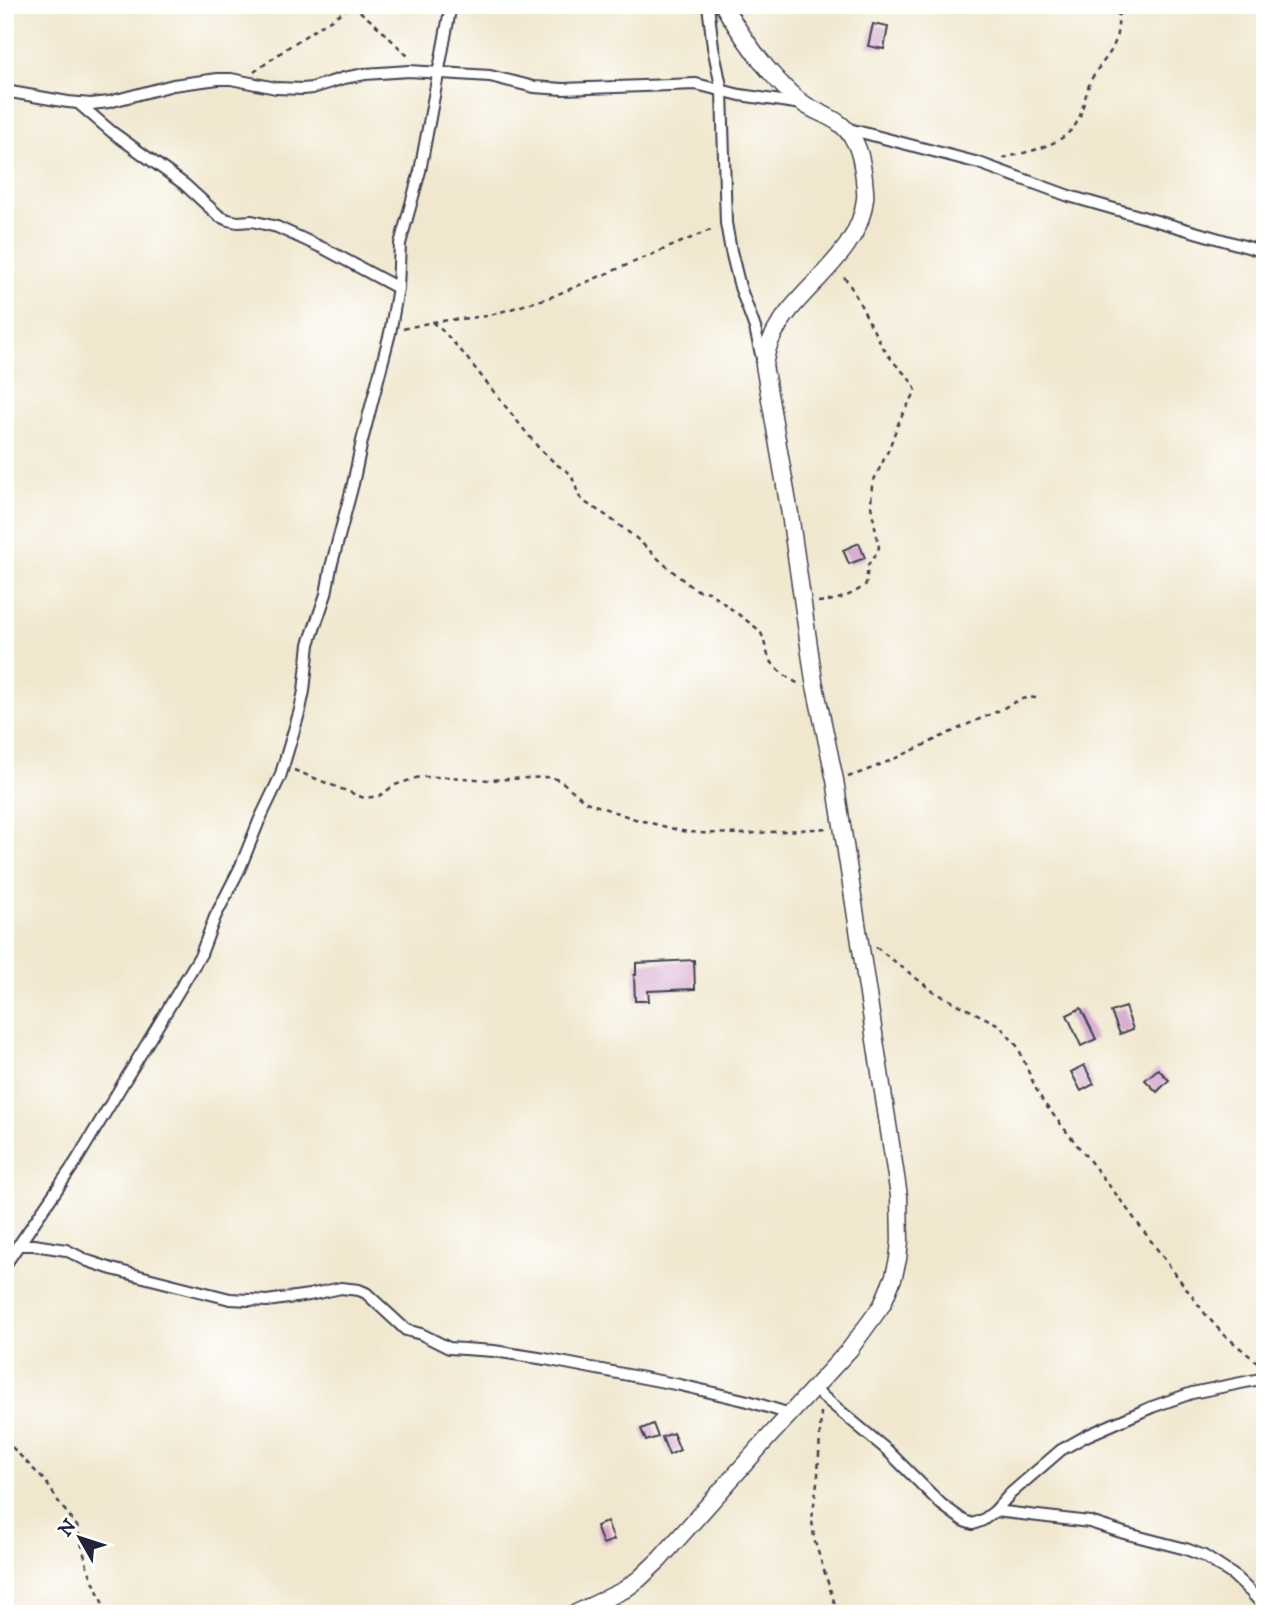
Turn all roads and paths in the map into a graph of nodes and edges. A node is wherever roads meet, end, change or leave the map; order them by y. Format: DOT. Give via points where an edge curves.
graph roads {
  1 [pos="353,5"];
  2 [pos="451,5"];
  3 [pos="708,5"];
  4 [pos="723,5"];
  5 [pos="1119,6"];
  6 [pos="423,72"];
  7 [pos="439,74"];
  8 [pos="243,81"];
  9 [pos="5,91"];
  10 [pos="722,91"];
  11 [pos="78,103"];
  12 [pos="804,105"];
  13 [pos="845,128"];
  14 [pos="1004,158"];
  15 [pos="726,223"];
  16 [pos="1265,252"];
  17 [pos="833,263"];
  18 [pos="398,288"];
  19 [pos="432,322"];
  20 [pos="390,333"];
  21 [pos="764,365"];
  22 [pos="803,604"];
  23 [pos="817,693"];
  24 [pos="1041,699"];
  25 [pos="284,766"];
  26 [pos="835,780"];
  27 [pos="842,829"];
  28 [pos="859,935"];
  29 [pos="18,1245"];
  30 [pos="5,1265"];
  31 [pos="1265,1368"];
  32 [pos="1265,1378"];
  33 [pos="817,1392"];
  34 [pos="790,1414"];
  35 [pos="5,1440"];
  36 [pos="995,1511"];
  37 [pos="1265,1608"];
  38 [pos="107,1614"];
  39 [pos="573,1614"];
  40 [pos="838,1614"];
  1 -- 6 [label="path"];
  1 -- 8 [label="path"];
  2 -- 7 [label="street"];
  3 -- 10 [label="street"];
  4 -- 12 [label="street" via="771,75"];
  5 -- 14 [label="path" via="1115,41 1092,79 1075,125 1041,149"];
  6 -- 7 [label="street"];
  6 -- 8 [label="street" via="365,74 312,88"];
  7 -- 10 [label="street" via="490,76 563,89 696,84"];
  7 -- 18 [label="street" via="400,244"];
  8 -- 11 [label="street" via="190,82 109,102"];
  9 -- 11 [label="street"];
  10 -- 12 [label="street"];
  10 -- 15 [label="street"];
  11 -- 18 [label="street" via="219,216 277,227"];
  12 -- 13 [label="street"];
  13 -- 16 [label="street" via="979,163 1069,196"];
  13 -- 17 [label="street" via="859,151 866,197 860,222"];
  15 -- 19 [label="path" via="551,297 486,316"];
  15 -- 21 [label="street"];
  17 -- 21 [label="street" via="782,320 767,348"];
  17 -- 22 [label="path" via="916,391 872,484 879,547 868,565 866,584 836,599"];
  18 -- 20 [label="street"];
  19 -- 20 [label="path"];
  19 -- 23 [label="path" via="470,361 537,446 571,474 583,501 636,538 689,585 709,592 759,630 774,665"];
  20 -- 25 [label="street" via="322,610 309,644 304,691"];
  21 -- 22 [label="street"];
  22 -- 23 [label="street"];
  23 -- 26 [label="street"];
  24 -- 26 [label="path" via="1015,701 922,746"];
  25 -- 27 [label="path" via="364,798 419,777 546,777 561,781 592,805 682,831 742,834"];
  25 -- 29 [label="street" via="201,954 75,1163"];
  26 -- 27 [label="street"];
  27 -- 28 [label="street"];
  28 -- 31 [label="path" via="934,992 1009,1034 1044,1103 1184,1287 1222,1332"];
  28 -- 33 [label="street" via="899,1196 900,1250 882,1305"];
  29 -- 30 [label="street"];
  29 -- 34 [label="street" via="66,1250 111,1269 230,1299 267,1301 341,1288 359,1290 406,1330 449,1348 545,1359 680,1385"];
  32 -- 36 [label="street" via="1192,1393 1086,1436 1061,1450"];
  33 -- 34 [label="street"];
  33 -- 36 [label="street" via="964,1521 973,1524"];
  33 -- 40 [label="path" via="822,1428 812,1519"];
  34 -- 39 [label="street" via="639,1580"];
  35 -- 38 [label="path" via="46,1482 77,1526"];
  36 -- 37 [label="street" via="1090,1522 1186,1549 1233,1576"];
}
